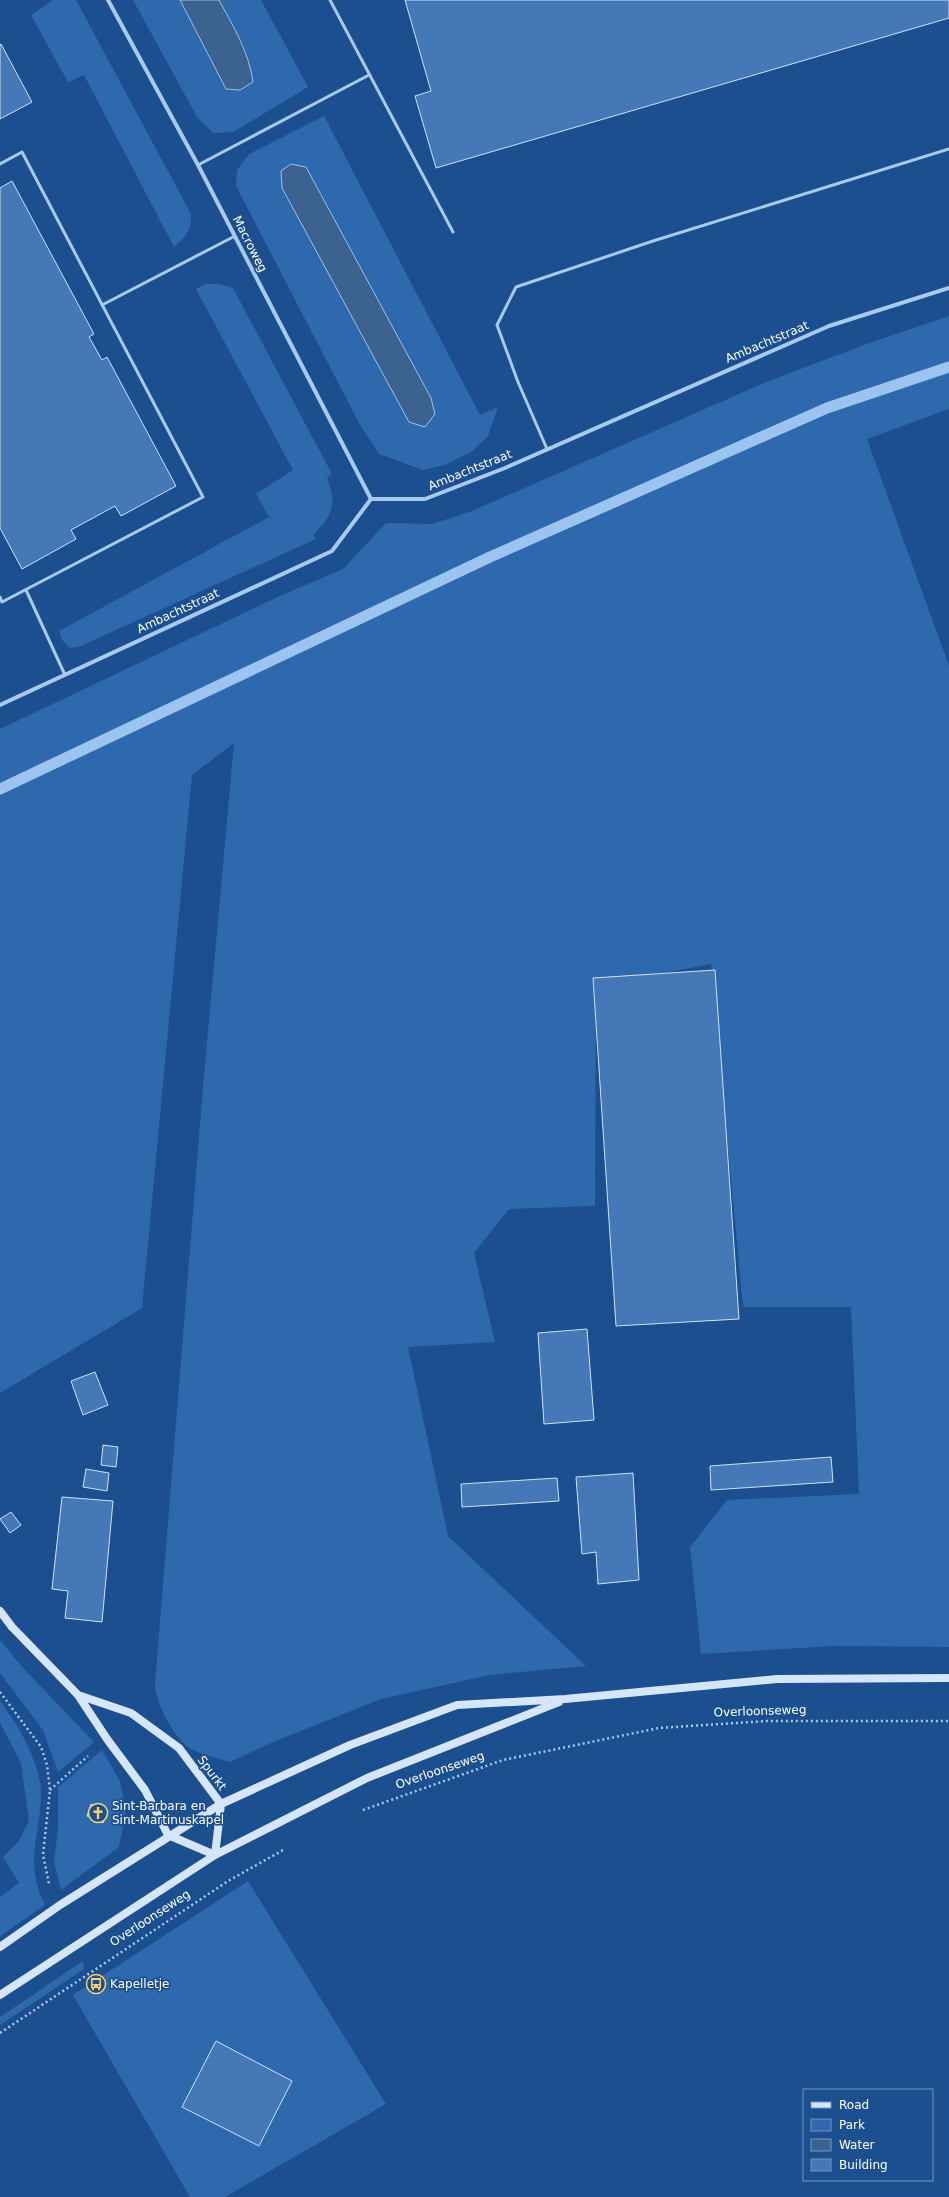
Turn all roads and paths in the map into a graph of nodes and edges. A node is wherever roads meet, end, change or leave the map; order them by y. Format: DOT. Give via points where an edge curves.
graph roads {
  1 [pos="108,0"];
  2 [pos="330,0"];
  3 [pos="369,75"];
  4 [pos="949,149"];
  5 [pos="0,164"];
  6 [pos="198,165"];
  7 [pos="453,232"];
  8 [pos="235,236"];
  9 [pos="949,288"];
  10 [pos="102,305"];
  11 [pos="547,449"];
  12 [pos="371,499"];
  13 [pos="26,590"];
  14 [pos="0,597"];
  15 [pos="65,675"];
  16 [pos="0,705"];
  17 [pos="0,1611"];
  18 [pos="949,1678"];
  19 [pos="0,1692"];
  20 [pos="78,1695"];
  21 [pos="565,1699"];
  22 [pos="949,1722"];
  23 [pos="107,1739"];
  24 [pos="50,1790"];
  25 [pos="221,1804"];
  26 [pos="359,1811"];
  27 [pos="168,1835"];
  28 [pos="290,1847"];
  29 [pos="215,1855"];
  30 [pos="60,1905"];
  31 [pos="0,1947"];
  32 [pos="0,1995"];
  33 [pos="0,2033"];
  1 -- 6 [label="street, Macroweg"];
  2 -- 3 [label="lane"];
  3 -- 6 [label="lane"];
  3 -- 7 [label="lane"];
  4 -- 11 [label="lane" via="653,241 516,287 497,325"];
  5 -- 10 [label="lane" via="22,152"];
  6 -- 8 [label="street, Macroweg"];
  8 -- 10 [label="lane"];
  8 -- 12 [label="street, Macroweg"];
  9 -- 11 [label="street, Ambachtstraat" via="829,326"];
  10 -- 13 [label="lane" via="203,497"];
  11 -- 12 [label="street, Ambachtstraat" via="425,500"];
  12 -- 15 [label="street, Ambachtstraat" via="332,551"];
  13 -- 14 [label="lane" via="2,602"];
  13 -- 15 [label="lane"];
  15 -- 16 [label="street, Ambachtstraat"];
  17 -- 20 [label="street, Spurkt" via="12,1627"];
  18 -- 21 [label="street, Overloonseweg" via="777,1679"];
  19 -- 24 [label="path" via="42,1747"];
  20 -- 23 [label="street, Spurkt"];
  20 -- 25 [label="street, Spurkt" via="131,1713 179,1748"];
  21 -- 25 [label="street, Overloonseweg" via="457,1705 350,1745"];
  21 -- 29 [label="street, Overloonseweg" via="367,1778"];
  22 -- 26 [label="path, Overloonseweg" via="767,1721 659,1728 503,1760"];
  23 -- 24 [label="path"];
  23 -- 27 [label="street, Spurkt" via="145,1790"];
  24 -- 30 [label="path" via="43,1855 49,1886"];
  25 -- 27 [label="street, Overloonseweg"];
  25 -- 29 [label="street, Spurkt"];
  27 -- 29 [label="street"];
  27 -- 30 [label="street, Overloonseweg"];
  28 -- 33 [label="path, Overloonseweg" via="228,1881"];
  29 -- 32 [label="street, Overloonseweg"];
  30 -- 31 [label="street, Overloonseweg"];
}
